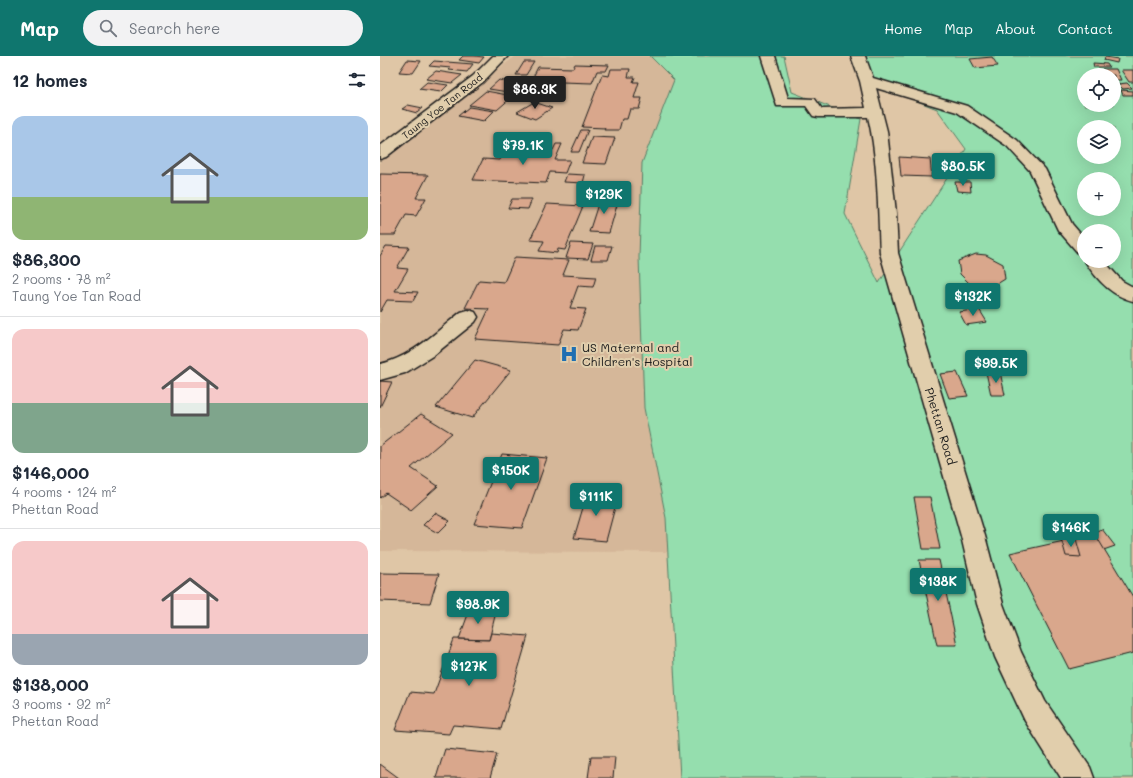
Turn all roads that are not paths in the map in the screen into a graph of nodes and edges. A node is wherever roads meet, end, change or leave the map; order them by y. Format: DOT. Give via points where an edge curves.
graph roads {
  1 [pos="501,56"];
  2 [pos="768,56"];
  3 [pos="858,56"];
  4 [pos="867,81"];
  5 [pos="874,112"];
  6 [pos="380,154"];
  7 [pos="1077,241"];
  8 [pos="1100,268"];
  9 [pos="1133,294"];
  10 [pos="468,317"];
  11 [pos="380,372"];
  12 [pos="1079,778"];
  1 -- 6 [label="street, Taung Yoe Tan Road" via="478,79"];
  2 -- 5 [label="street" via="782,103 810,102 818,113"];
  3 -- 4 [label="street, Phettan Road"];
  4 -- 5 [label="street, Phettan Road"];
  4 -- 7 [label="street" via="962,109 1012,143 1037,169 1064,226"];
  5 -- 12 [label="street, Phettan Road" via="879,131 888,213 889,253 973,536 990,604 1009,656 1035,711"];
  8 -- 9 [label="street" via="1115,285"];
  10 -- 11 [label="street" via="427,350 398,368"];
}
